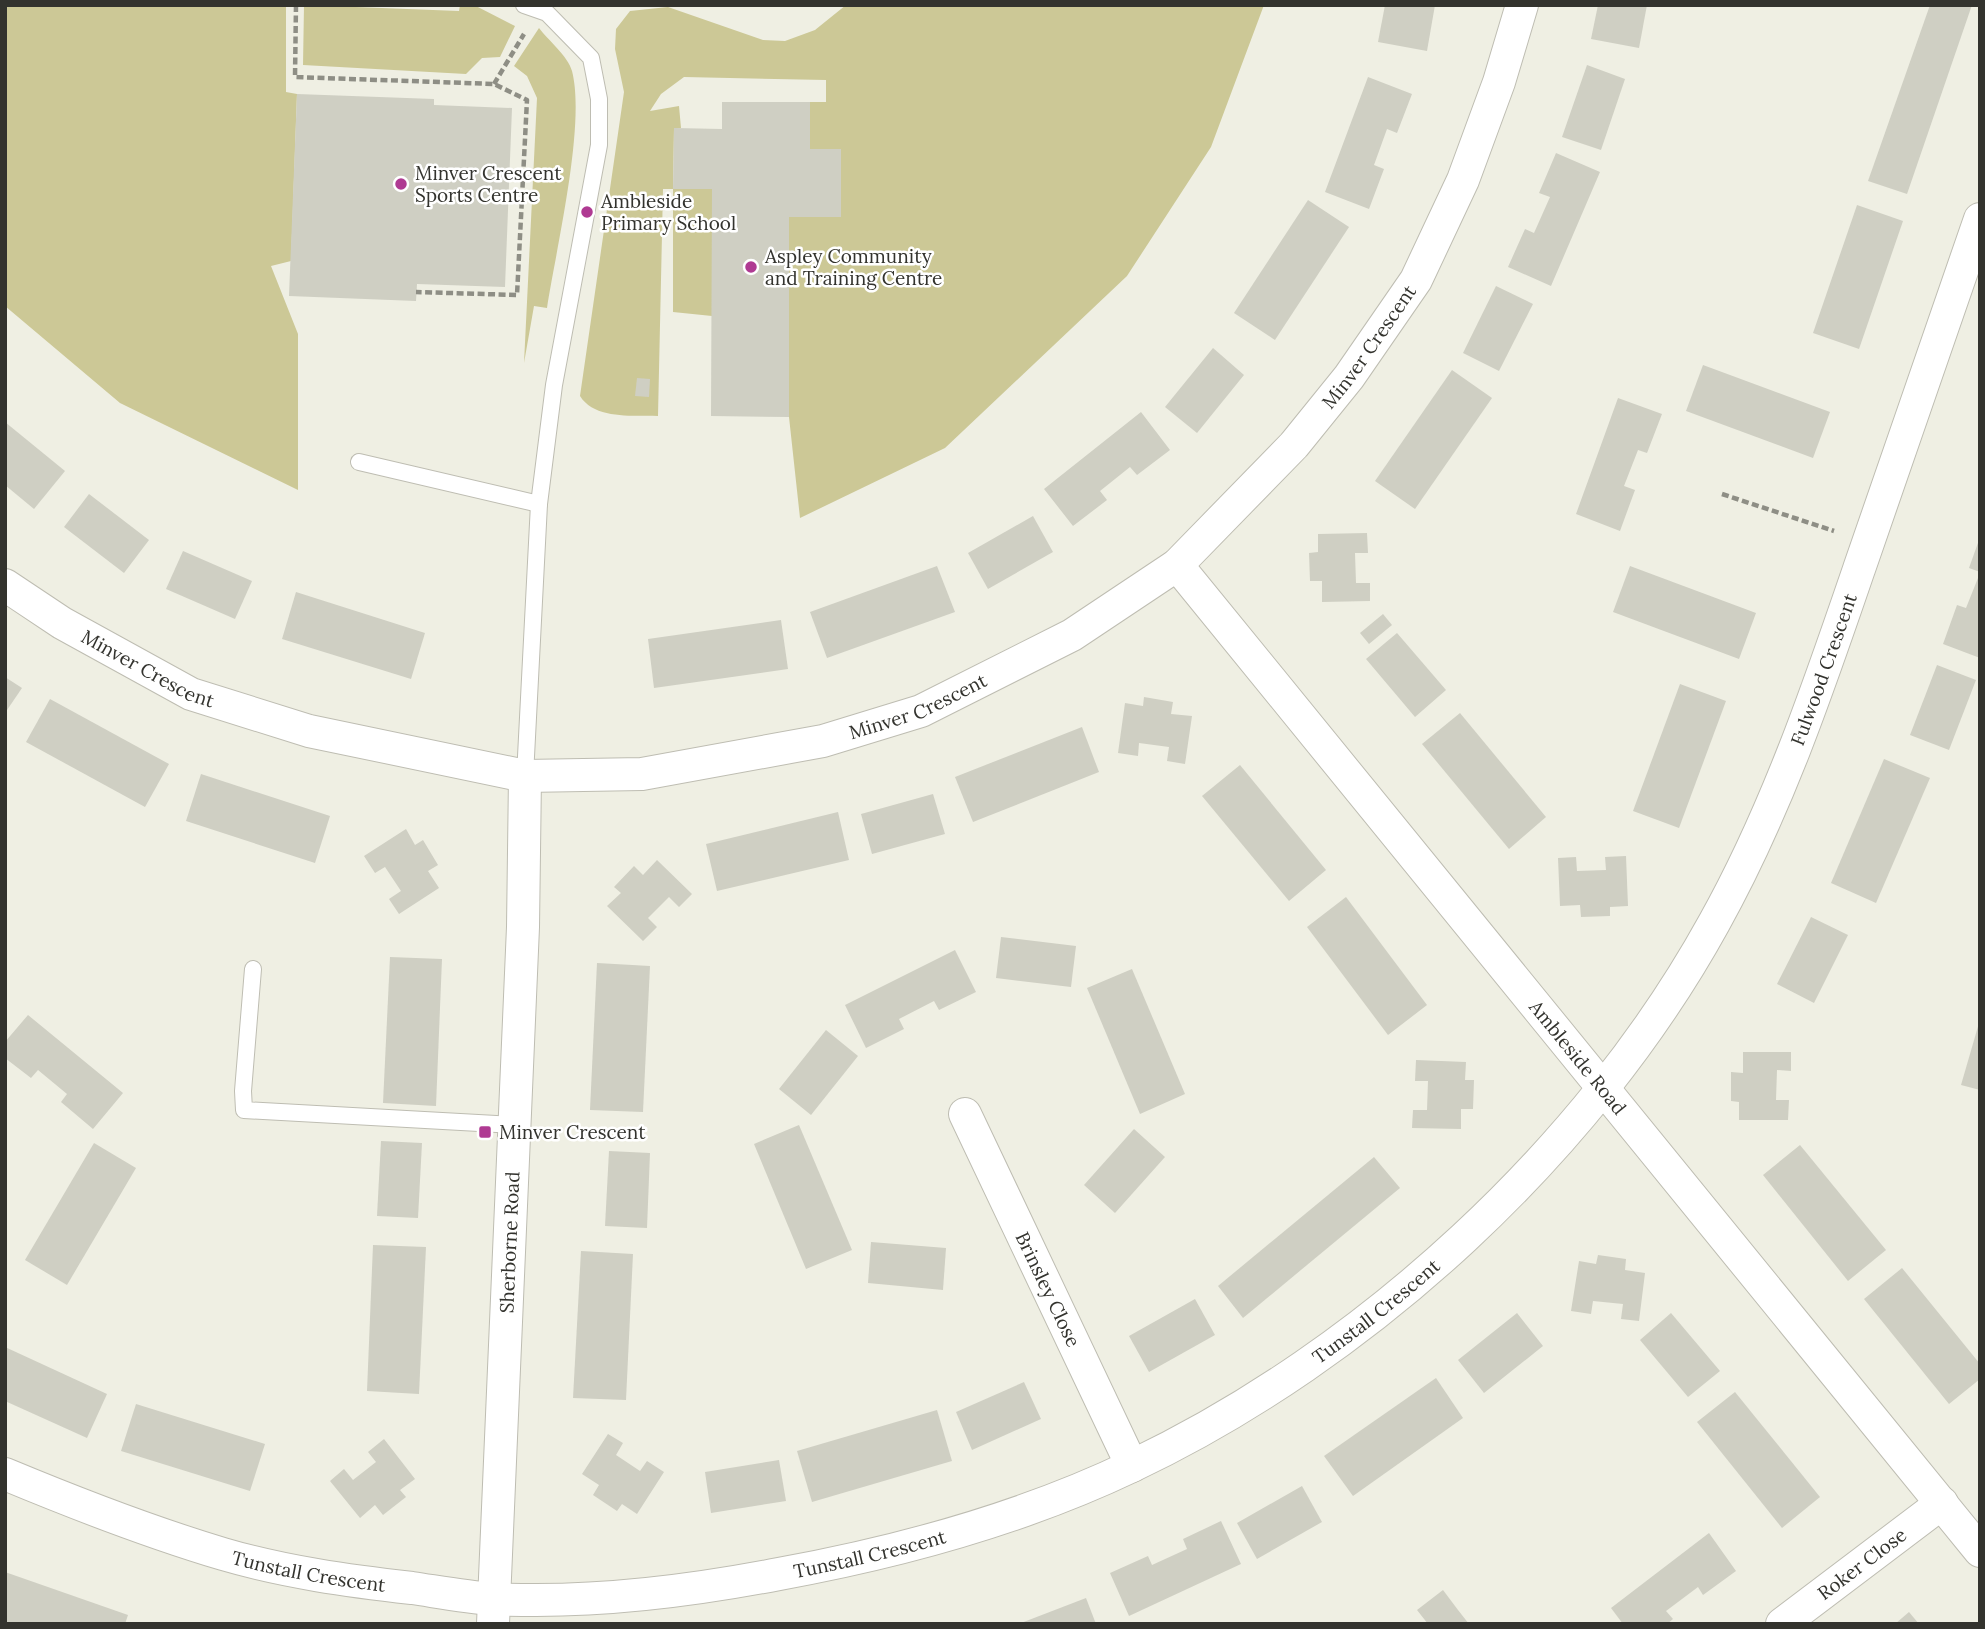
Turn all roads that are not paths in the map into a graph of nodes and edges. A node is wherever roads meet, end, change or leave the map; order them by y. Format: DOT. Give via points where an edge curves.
graph roads {
  1 [pos="1522,5"];
  2 [pos="531,8"];
  3 [pos="1980,219"];
  4 [pos="359,462"];
  5 [pos="540,504"];
  6 [pos="1177,565"];
  7 [pos="5,585"];
  8 [pos="525,776"];
  9 [pos="253,969"];
  10 [pos="1603,1089"];
  11 [pos="965,1114"];
  12 [pos="514,1125"];
  13 [pos="1132,1466"];
  14 [pos="5,1474"];
  15 [pos="1942,1503"];
  16 [pos="1980,1551"];
  17 [pos="493,1611"];
  18 [pos="1782,1624"];
  1 -- 6 [label="street, Minver Crescent" via="1463,180 1416,279 1349,377 1294,445"];
  2 -- 5 [label="lane" via="547,13 591,58 599,99 599,145 554,385"];
  3 -- 10 [label="street, Fulwood Crescent" via="1816,695 1765,820 1714,924 1639,1042"];
  4 -- 5 [label="lane"];
  5 -- 8 [label="lane"];
  6 -- 8 [label="street, Minver Crescent" via="1072,635 922,711 823,741 668,770"];
  6 -- 10 [label="street, Ambleside Road"];
  7 -- 8 [label="street, Minver Crescent" via="62,624 191,694 309,731"];
  8 -- 12 [label="street, Sherborne Road"];
  9 -- 12 [label="lane" via="244,1110"];
  10 -- 13 [label="street, Tunstall Crescent" via="1483,1217 1360,1327 1234,1410"];
  10 -- 15 [label="street, Ambleside Road"];
  11 -- 13 [label="street, Brinsley Close"];
  12 -- 17 [label="street, Sherborne Road"];
  13 -- 17 [label="street, Tunstall Crescent" via="1012,1515 834,1564 716,1586"];
  14 -- 17 [label="street, Tunstall Crescent" via="130,1525 231,1557"];
  15 -- 16 [label="street, Ambleside Road"];
  15 -- 18 [label="street, Roker Close"];
}
